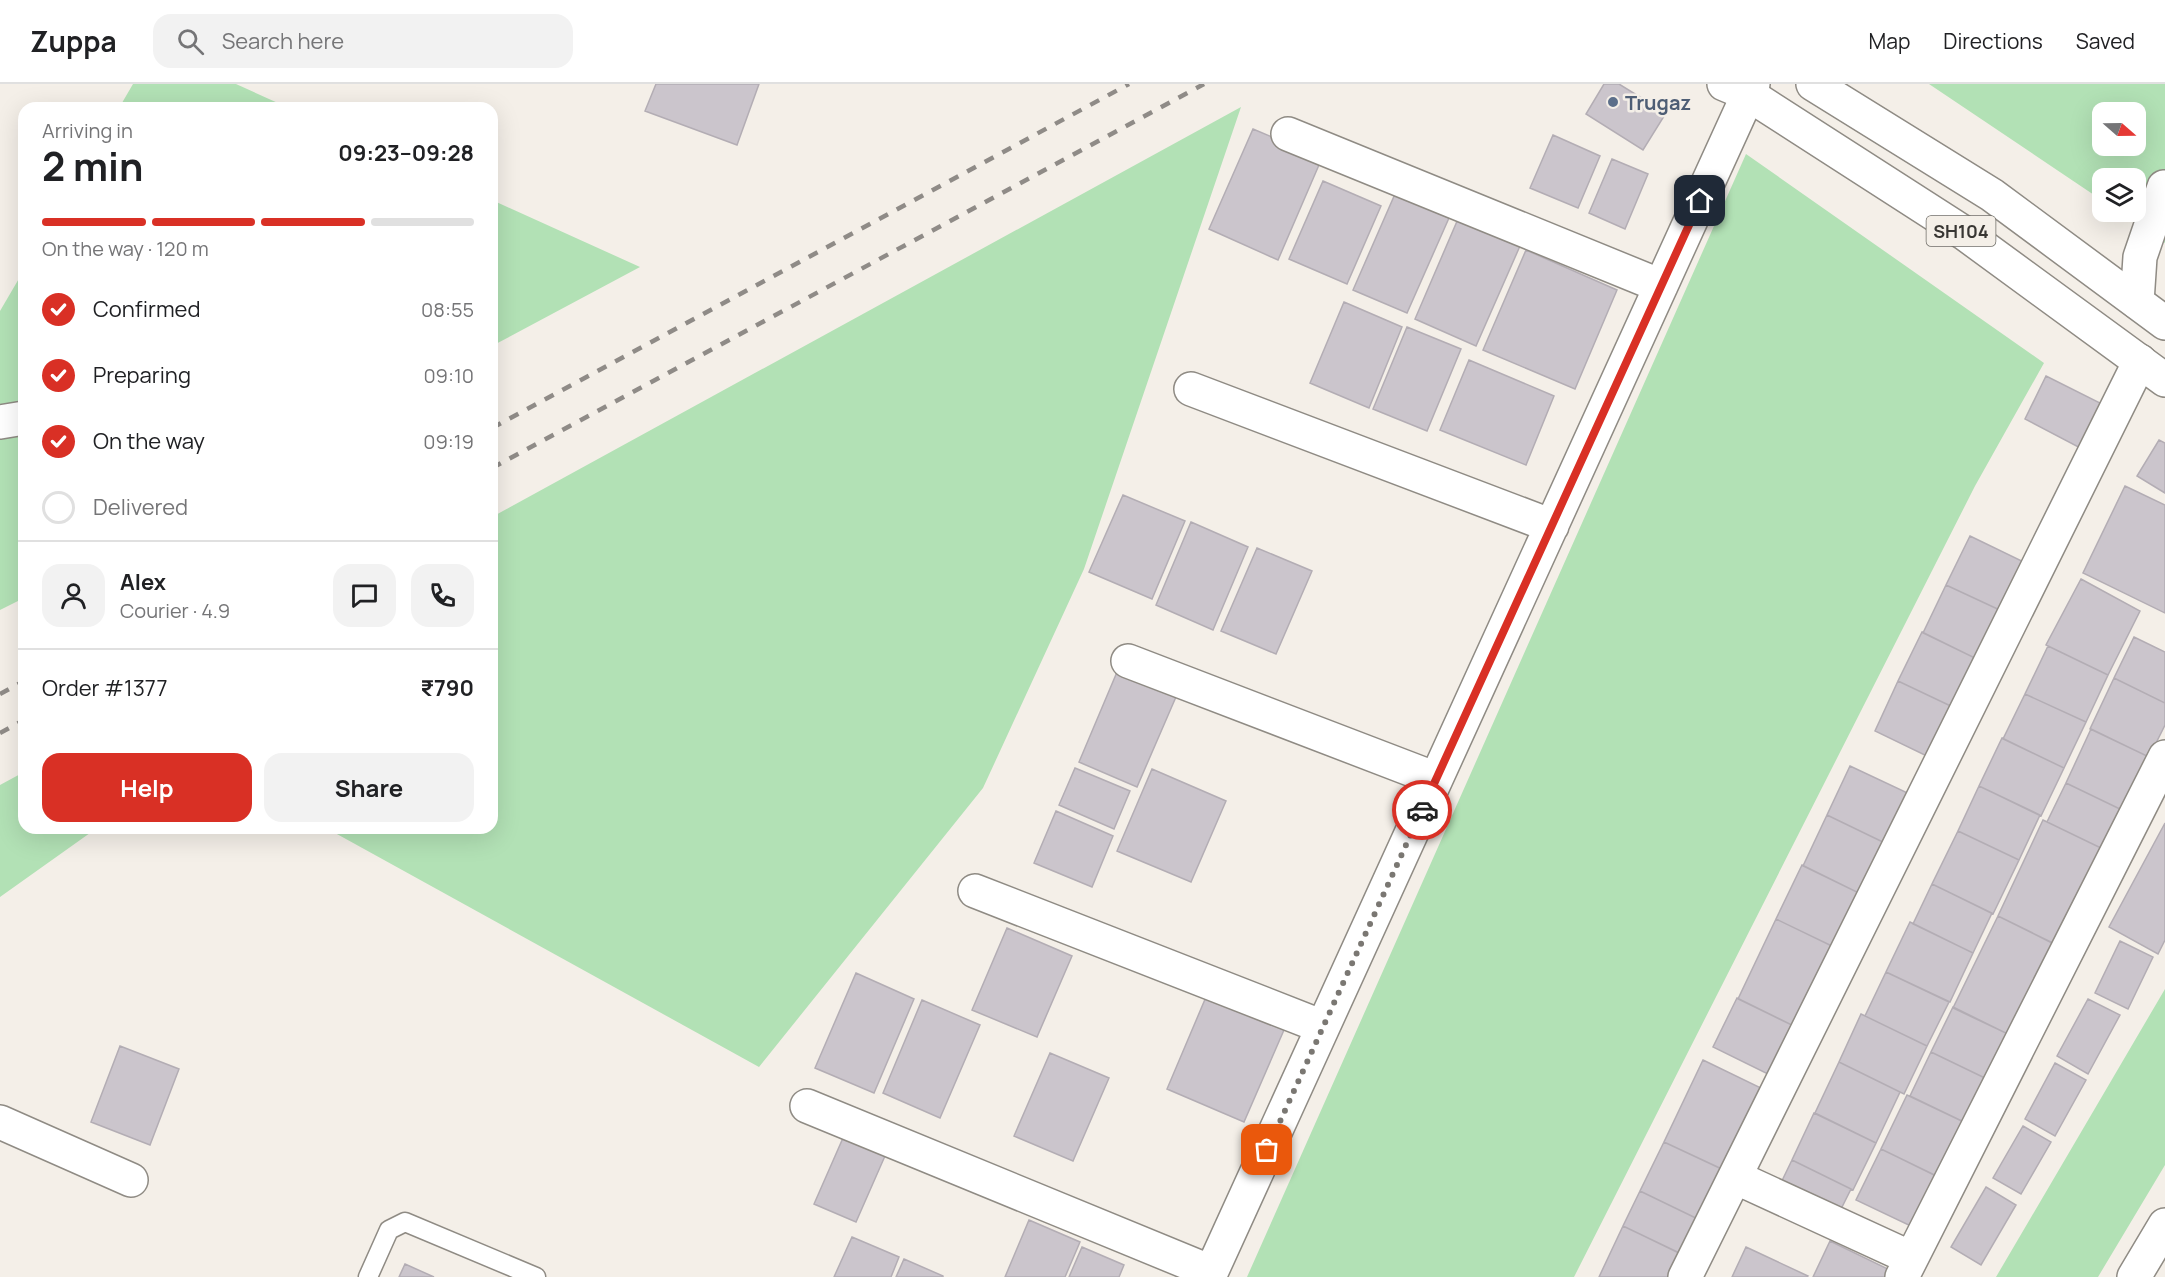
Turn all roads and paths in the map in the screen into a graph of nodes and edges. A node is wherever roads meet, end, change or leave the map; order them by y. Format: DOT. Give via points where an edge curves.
graph roads {
  1 [pos="1813,84"];
  2 [pos="1742,88"];
  3 [pos="1288,134"];
  4 [pos="2164,187"];
  5 [pos="1661,286"];
  6 [pos="2136,302"];
  7 [pos="2165,323"];
  8 [pos="2152,370"];
  9 [pos="1191,389"];
  10 [pos="18,419"];
  11 [pos="0,422"];
  12 [pos="1552,526"];
  13 [pos="1128,661"];
  14 [pos="2165,757"];
  15 [pos="1436,779"];
  16 [pos="975,891"];
  17 [pos="1323,1027"];
  18 [pos="807,1106"];
  19 [pos="0,1122"];
  20 [pos="1735,1177"];
  21 [pos="131,1180"];
  22 [pos="2165,1225"];
  23 [pos="2149,1265"];
  24 [pos="1907,1268"];
  25 [pos="1210,1275"];
  26 [pos="368,1277"];
  27 [pos="536,1277"];
  28 [pos="1685,1277"];
  1 -- 6 [label="street, SH104" via="1992,195"];
  2 -- 5 [label="street"];
  2 -- 8 [label="street, SH104" via="1965,233"];
  3 -- 5 [label="street"];
  4 -- 6 [label="street" via="2140,257"];
  5 -- 12 [label="street"];
  6 -- 7 [label="street, SH104"];
  8 -- 20 [label="street"];
  9 -- 12 [label="street"];
  10 -- 11 [label="street"];
  12 -- 15 [label="street"];
  13 -- 15 [label="street"];
  14 -- 24 [label="street"];
  15 -- 17 [label="street"];
  16 -- 17 [label="street"];
  17 -- 25 [label="street"];
  18 -- 25 [label="street"];
  19 -- 21 [label="street"];
  20 -- 24 [label="street"];
  20 -- 28 [label="street"];
  22 -- 23 [label="street"];
  26 -- 27 [label="lane" via="389,1230 405,1222"];
}
